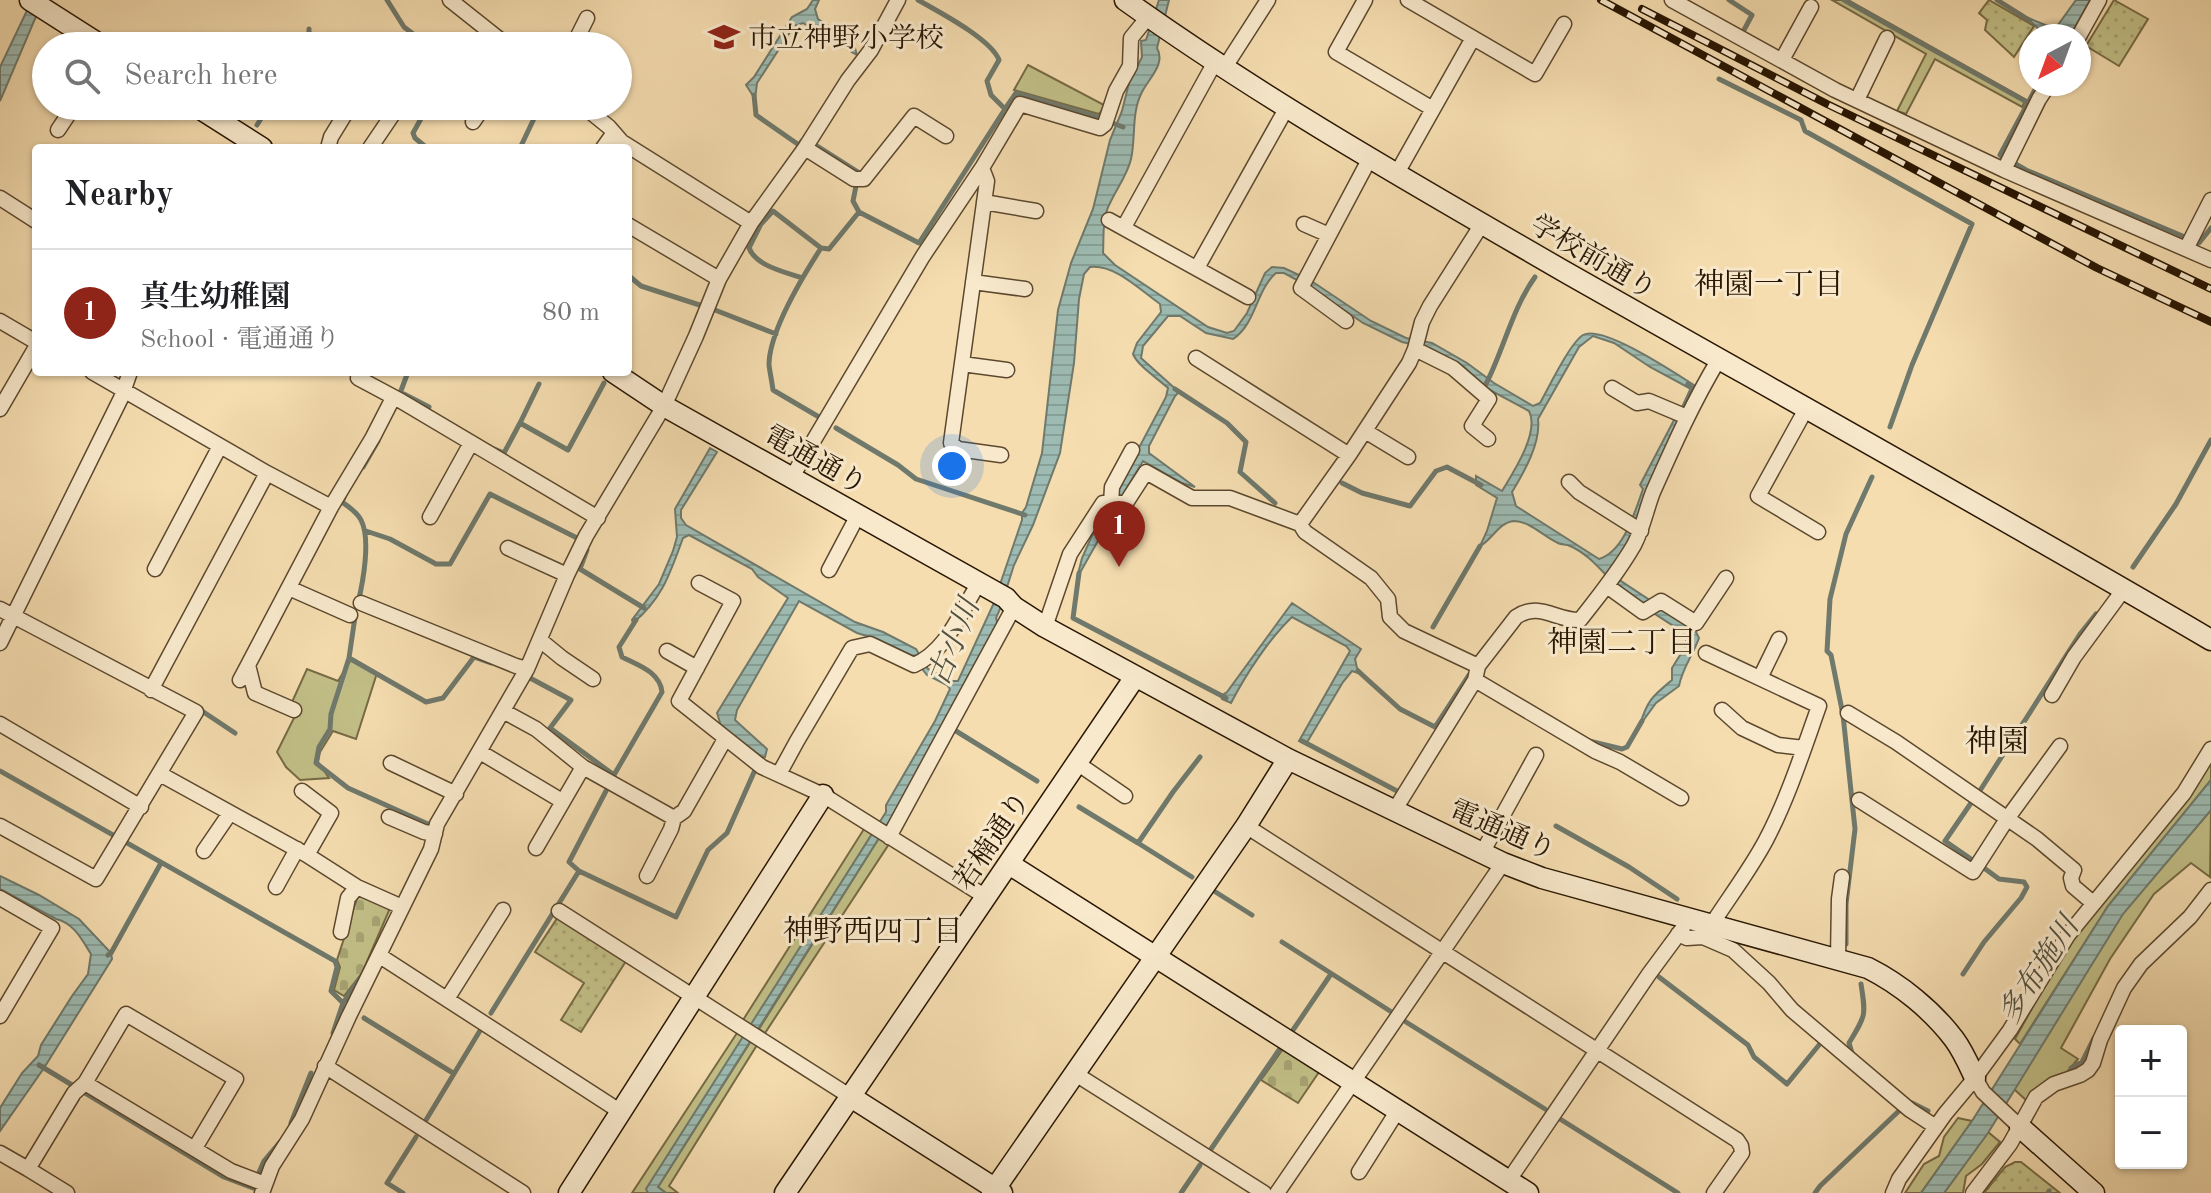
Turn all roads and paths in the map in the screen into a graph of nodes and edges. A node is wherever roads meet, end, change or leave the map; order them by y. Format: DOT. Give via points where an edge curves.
graph roads {
  1 [pos="450,0"];
  2 [pos="898,0"];
  3 [pos="1125,0"];
  4 [pos="1268,0"];
  5 [pos="1365,0"];
  6 [pos="1408,0"];
  7 [pos="1672,0"];
  8 [pos="2099,0"];
  9 [pos="37,5"];
  10 [pos="1811,7"];
  11 [pos="1148,17"];
  12 [pos="587,18"];
  13 [pos="1564,24"];
  14 [pos="2086,24"];
  15 [pos="80,32"];
  16 [pos="490,32"];
  17 [pos="580,32"];
  18 [pos="1473,38"];
  19 [pos="1887,38"];
  20 [pos="1782,60"];
  21 [pos="1220,65"];
  22 [pos="2043,96"];
  23 [pos="1857,100"];
  24 [pos="1286,109"];
  25 [pos="1433,109"];
  26 [pos="65,120"];
  27 [pos="217,120"];
  28 [pos="341,120"];
  29 [pos="389,120"];
  30 [pos="600,120"];
  31 [pos="58,130"];
  32 [pos="613,134"];
  33 [pos="946,136"];
  34 [pos="253,144"];
  35 [pos="329,144"];
  36 [pos="373,144"];
  37 [pos="606,144"];
  38 [pos="625,144"];
  39 [pos="632,148"];
  40 [pos="805,148"];
  41 [pos="1370,158"];
  42 [pos="2008,163"];
  43 [pos="982,168"];
  44 [pos="1397,173"];
  45 [pos="0,198"];
  46 [pos="2211,200"];
  47 [pos="984,202"];
  48 [pos="1036,211"];
  49 [pos="32,218"];
  50 [pos="1109,220"];
  51 [pos="751,223"];
  52 [pos="1304,224"];
  53 [pos="1482,224"];
  54 [pos="632,227"];
  55 [pos="1124,227"];
  56 [pos="1329,235"];
  57 [pos="2189,243"];
  58 [pos="2211,260"];
  59 [pos="1197,268"];
  60 [pos="719,279"];
  61 [pos="973,282"];
  62 [pos="1025,289"];
  63 [pos="1248,297"];
  64 [pos="0,321"];
  65 [pos="1346,321"];
  66 [pos="32,341"];
  67 [pos="1416,343"];
  68 [pos="32,351"];
  69 [pos="1196,358"];
  70 [pos="1719,359"];
  71 [pos="962,364"];
  72 [pos="1007,370"];
  73 [pos="100,376"];
  74 [pos="129,376"];
  75 [pos="619,376"];
  76 [pos="358,378"];
  77 [pos="1612,388"];
  78 [pos="124,389"];
  79 [pos="397,399"];
  80 [pos="664,406"];
  81 [pos="0,409"];
  82 [pos="1806,409"];
  83 [pos="1682,415"];
  84 [pos="1365,431"];
  85 [pos="1488,439"];
  86 [pos="471,443"];
  87 [pos="220,446"];
  88 [pos="1132,450"];
  89 [pos="1001,455"];
  90 [pos="1349,455"];
  91 [pos="1408,457"];
  92 [pos="267,473"];
  93 [pos="792,477"];
  94 [pos="1569,482"];
  95 [pos="1118,504"];
  96 [pos="331,507"];
  97 [pos="858,515"];
  98 [pos="430,517"];
  99 [pos="598,518"];
  100 [pos="1300,524"];
  101 [pos="1634,527"];
  102 [pos="1818,532"];
  103 [pos="508,548"];
  104 [pos="155,569"];
  105 [pos="829,570"];
  106 [pos="567,575"];
  107 [pos="1726,578"];
  108 [pos="1611,579"];
  109 [pos="699,583"];
  110 [pos="289,588"];
  111 [pos="2124,589"];
  112 [pos="998,595"];
  113 [pos="361,603"];
  114 [pos="7,613"];
  115 [pos="350,615"];
  116 [pos="1045,627"];
  117 [pos="1779,639"];
  118 [pos="540,640"];
  119 [pos="2211,640"];
  120 [pos="0,643"];
  121 [pos="667,651"];
  122 [pos="1706,653"];
  123 [pos="248,665"];
  124 [pos="697,668"];
  125 [pos="527,669"];
  126 [pos="1476,673"];
  127 [pos="1135,677"];
  128 [pos="1760,678"];
  129 [pos="593,679"];
  130 [pos="240,680"];
  131 [pos="151,690"];
  132 [pos="2052,695"];
  133 [pos="294,710"];
  134 [pos="1722,710"];
  135 [pos="503,711"];
  136 [pos="1848,713"];
  137 [pos="0,724"];
  138 [pos="725,739"];
  139 [pos="2060,746"];
  140 [pos="1804,748"];
  141 [pos="2211,749"];
  142 [pos="480,752"];
  143 [pos="1536,755"];
  144 [pos="1288,759"];
  145 [pos="391,763"];
  146 [pos="1077,763"];
  147 [pos="583,767"];
  148 [pos="160,774"];
  149 [pos="779,774"];
  150 [pos="302,791"];
  151 [pos="456,794"];
  152 [pos="823,795"];
  153 [pos="1125,796"];
  154 [pos="1681,798"];
  155 [pos="1859,800"];
  156 [pos="562,801"];
  157 [pos="141,807"];
  158 [pos="1394,811"];
  159 [pos="230,813"];
  160 [pos="389,817"];
  161 [pos="674,818"];
  162 [pos="2007,819"];
  163 [pos="0,826"];
  164 [pos="1246,826"];
  165 [pos="430,833"];
  166 [pos="889,837"];
  167 [pos="536,848"];
  168 [pos="204,851"];
  169 [pos="302,852"];
  170 [pos="1482,853"];
  171 [pos="1503,863"];
  172 [pos="1009,864"];
  173 [pos="647,876"];
  174 [pos="1842,877"];
  175 [pos="276,887"];
  176 [pos="357,887"];
  177 [pos="2211,890"];
  178 [pos="986,897"];
  179 [pos="0,898"];
  180 [pos="2093,903"];
  181 [pos="402,907"];
  182 [pos="503,910"];
  183 [pos="559,911"];
  184 [pos="1712,924"];
  185 [pos="1684,926"];
  186 [pos="341,932"];
  187 [pos="1443,952"];
  188 [pos="380,956"];
  189 [pos="1154,956"];
  190 [pos="1838,959"];
  191 [pos="693,997"];
  192 [pos="447,999"];
  193 [pos="0,1016"];
  194 [pos="1597,1049"];
  195 [pos="325,1066"];
  196 [pos="1074,1073"];
  197 [pos="1975,1078"];
  198 [pos="1354,1082"];
  199 [pos="80,1088"];
  200 [pos="851,1097"];
  201 [pos="1398,1110"];
  202 [pos="621,1112"];
  203 [pos="1936,1127"];
  204 [pos="2020,1127"];
  205 [pos="195,1148"];
  206 [pos="0,1153"];
  207 [pos="28,1169"];
  208 [pos="1359,1172"];
  209 [pos="1509,1180"];
  210 [pos="264,1189"];
  211 [pos="996,1192"];
  212 [pos="67,1193"];
  213 [pos="523,1193"];
  214 [pos="569,1193"];
  215 [pos="785,1193"];
  216 [pos="1264,1193"];
  217 [pos="1277,1193"];
  218 [pos="1528,1193"];
  219 [pos="1714,1193"];
  220 [pos="1893,1193"];
  221 [pos="1973,1193"];
  222 [pos="2094,1193"];
  1 -- 16 [label="street"];
  2 -- 40 [label="street"];
  3 -- 11 [label="street, 学校前通り"];
  4 -- 21 [label="street"];
  5 -- 25 [label="street" via="1336,52"];
  6 -- 18 [label="street"];
  7 -- 20 [label="street"];
  8 -- 14 [label="street"];
  9 -- 15 [label="street"];
  10 -- 20 [label="street"];
  11 -- 21 [label="street, 学校前通り"];
  11 -- 43 [label="street" via="1131,38 1130,66 1100,128 1020,104"];
  12 -- 17 [label="street"];
  13 -- 18 [label="street" via="1535,74"];
  18 -- 25 [label="street"];
  19 -- 23 [label="street"];
  20 -- 23 [label="street"];
  21 -- 24 [label="street, 学校前通り"];
  21 -- 55 [label="street"];
  22 -- 42 [label="street"];
  23 -- 42 [label="street"];
  24 -- 41 [label="street, 学校前通り"];
  24 -- 59 [label="street"];
  25 -- 44 [label="street"];
  26 -- 31 [label="street"];
  27 -- 34 [label="street"];
  28 -- 35 [label="street"];
  29 -- 36 [label="street"];
  30 -- 32 [label="street"];
  32 -- 37 [label="street"];
  32 -- 38 [label="street"];
  33 -- 40 [label="street" via="914,116 864,179 854,179"];
  39 -- 51 [label="street"];
  40 -- 51 [label="street"];
  41 -- 44 [label="street, 学校前通り"];
  41 -- 56 [label="street"];
  42 -- 57 [label="street"];
  43 -- 47 [label="street" via="987,181"];
  43 -- 93 [label="street" via="923,256"];
  44 -- 53 [label="street, 学校前通り"];
  45 -- 49 [label="street"];
  46 -- 57 [label="street"];
  47 -- 48 [label="street"];
  47 -- 61 [label="street"];
  50 -- 55 [label="street"];
  51 -- 60 [label="street"];
  52 -- 56 [label="street"];
  53 -- 67 [label="street" via="1430,306"];
  53 -- 70 [label="street, 学校前通り"];
  54 -- 60 [label="street"];
  55 -- 59 [label="street"];
  56 -- 65 [label="street" via="1304,281"];
  57 -- 58 [label="street"];
  59 -- 63 [label="street"];
  60 -- 80 [label="street"];
  61 -- 62 [label="street"];
  61 -- 71 [label="street"];
  64 -- 66 [label="street"];
  67 -- 84 [label="street"];
  67 -- 85 [label="street" via="1489,399 1472,426"];
  68 -- 81 [label="street"];
  69 -- 90 [label="street"];
  70 -- 82 [label="street, 学校前通り"];
  70 -- 83 [label="street"];
  71 -- 72 [label="street"];
  71 -- 89 [label="street" via="951,443 958,449"];
  73 -- 78 [label="street"];
  74 -- 78 [label="street"];
  75 -- 80 [label="street, 電通通り"];
  76 -- 79 [label="street"];
  77 -- 83 [label="street" via="1637,403 1649,401"];
  78 -- 87 [label="street"];
  78 -- 114 [label="street"];
  79 -- 86 [label="street"];
  79 -- 96 [label="street"];
  80 -- 93 [label="street, 電通通り"];
  80 -- 99 [label="street"];
  82 -- 102 [label="street" via="1758,496"];
  82 -- 111 [label="street, 学校前通り"];
  83 -- 101 [label="street" via="1652,496"];
  84 -- 90 [label="street"];
  84 -- 91 [label="street"];
  86 -- 98 [label="street"];
  86 -- 99 [label="street"];
  87 -- 92 [label="street"];
  87 -- 104 [label="street"];
  88 -- 95 [label="street" via="1112,487"];
  90 -- 100 [label="street"];
  92 -- 96 [label="street"];
  92 -- 131 [label="street"];
  93 -- 97 [label="street, 電通通り"];
  94 -- 101 [label="street"];
  95 -- 100 [label="street" via="1146,472 1192,498 1230,498"];
  95 -- 116 [label="street" via="1103,503 1070,554"];
  96 -- 110 [label="street"];
  97 -- 105 [label="street"];
  97 -- 112 [label="street, 電通通り"];
  99 -- 106 [label="street"];
  100 -- 126 [label="street" via="1371,578 1388,599 1390,617 1404,631"];
  101 -- 108 [label="street" via="1633,548"];
  103 -- 106 [label="street"];
  106 -- 118 [label="street"];
  107 -- 108 [label="street" via="1696,623 1661,601 1643,612"];
  108 -- 126 [label="street" via="1580,620 1535,610 1516,617"];
  109 -- 124 [label="street" via="733,601"];
  110 -- 115 [label="street"];
  110 -- 123 [label="street"];
  111 -- 119 [label="street, 学校前通り"];
  111 -- 132 [label="street"];
  112 -- 116 [label="street, 電通通り"];
  112 -- 149 [label="street" via="957,622 934,654 920,663 870,644 852,648"];
  112 -- 166 [label="street"];
  113 -- 125 [label="street"];
  114 -- 120 [label="street"];
  114 -- 131 [label="street"];
  116 -- 127 [label="street, 電通通り"];
  117 -- 128 [label="street"];
  118 -- 125 [label="street"];
  118 -- 129 [label="street"];
  121 -- 124 [label="street"];
  122 -- 128 [label="street"];
  123 -- 130 [label="street"];
  123 -- 133 [label="street" via="255,693"];
  124 -- 138 [label="street" via="679,701"];
  125 -- 135 [label="street"];
  126 -- 154 [label="street"];
  126 -- 158 [label="street"];
  127 -- 144 [label="street, 電通通り"];
  127 -- 146 [label="street, 若楠通り"];
  128 -- 140 [label="street" via="1819,706"];
  131 -- 148 [label="street" via="196,712"];
  134 -- 140 [label="street" via="1742,728 1778,745"];
  135 -- 142 [label="street"];
  135 -- 147 [label="street" via="536,729"];
  136 -- 162 [label="street"];
  137 -- 157 [label="street"];
  138 -- 149 [label="street"];
  138 -- 161 [label="street" via="684,811"];
  139 -- 162 [label="street"];
  140 -- 184 [label="street" via="1768,837"];
  141 -- 180 [label="street" via="2184,793"];
  142 -- 151 [label="street"];
  142 -- 156 [label="street"];
  143 -- 170 [label="street"];
  144 -- 158 [label="street, 電通通り"];
  144 -- 164 [label="street"];
  145 -- 151 [label="street"];
  146 -- 153 [label="street"];
  146 -- 172 [label="street, 若楠通り"];
  147 -- 156 [label="street"];
  147 -- 161 [label="street"];
  148 -- 157 [label="street"];
  148 -- 159 [label="street"];
  149 -- 152 [label="street"];
  150 -- 169 [label="street" via="331,813"];
  151 -- 165 [label="street"];
  152 -- 166 [label="street"];
  152 -- 191 [label="street"];
  155 -- 162 [label="street" via="1973,872"];
  156 -- 167 [label="street"];
  157 -- 163 [label="street" via="96,879"];
  158 -- 170 [label="street, 電通通り"];
  159 -- 168 [label="street"];
  159 -- 169 [label="street"];
  160 -- 165 [label="street"];
  161 -- 173 [label="street"];
  162 -- 180 [label="street" via="2068,864 2074,870 2073,886"];
  164 -- 187 [label="street"];
  164 -- 189 [label="street"];
  165 -- 181 [label="street" via="431,849"];
  166 -- 178 [label="street"];
  169 -- 175 [label="street"];
  169 -- 176 [label="street"];
  170 -- 171 [label="street, 電通通り"];
  171 -- 185 [label="street, 電通通り"];
  171 -- 187 [label="street"];
  172 -- 178 [label="street, 若楠通り"];
  172 -- 189 [label="street"];
  174 -- 190 [label="street"];
  176 -- 181 [label="street"];
  176 -- 186 [label="street" via="348,898"];
  177 -- 204 [label="street" via="2124,988 2088,1070 2036,1097"];
  178 -- 200 [label="street, 若楠通り"];
  179 -- 193 [label="street" via="52,928"];
  180 -- 197 [label="street"];
  181 -- 188 [label="street"];
  182 -- 192 [label="street"];
  183 -- 191 [label="street"];
  184 -- 185 [label="street, 電通通り"];
  184 -- 190 [label="street, 電通通り"];
  185 -- 194 [label="street"];
  185 -- 203 [label="street" via="1687,938 1703,937 1733,950 1792,1010"];
  187 -- 194 [label="street"];
  187 -- 198 [label="street"];
  188 -- 192 [label="street"];
  188 -- 195 [label="street"];
  189 -- 196 [label="street"];
  189 -- 198 [label="street"];
  190 -- 197 [label="street, 電通通り" via="1891,979 1955,1040"];
  191 -- 200 [label="street"];
  191 -- 202 [label="street"];
  192 -- 202 [label="street"];
  194 -- 209 [label="street"];
  194 -- 219 [label="street" via="1737,1140 1742,1153"];
  195 -- 210 [label="street"];
  195 -- 213 [label="street"];
  196 -- 211 [label="street"];
  196 -- 216 [label="street"];
  197 -- 203 [label="street"];
  197 -- 204 [label="street"];
  198 -- 201 [label="street"];
  198 -- 217 [label="street"];
  199 -- 205 [label="street"];
  199 -- 205 [label="street" via="126,1014 236,1079"];
  199 -- 207 [label="street"];
  200 -- 211 [label="street"];
  200 -- 215 [label="street, 若楠通り"];
  201 -- 208 [label="street"];
  201 -- 209 [label="street"];
  202 -- 214 [label="street"];
  203 -- 220 [label="street"];
  204 -- 221 [label="street"];
  204 -- 222 [label="street"];
  205 -- 210 [label="street"];
  206 -- 207 [label="street"];
  207 -- 212 [label="street"];
  209 -- 218 [label="street"];
}
